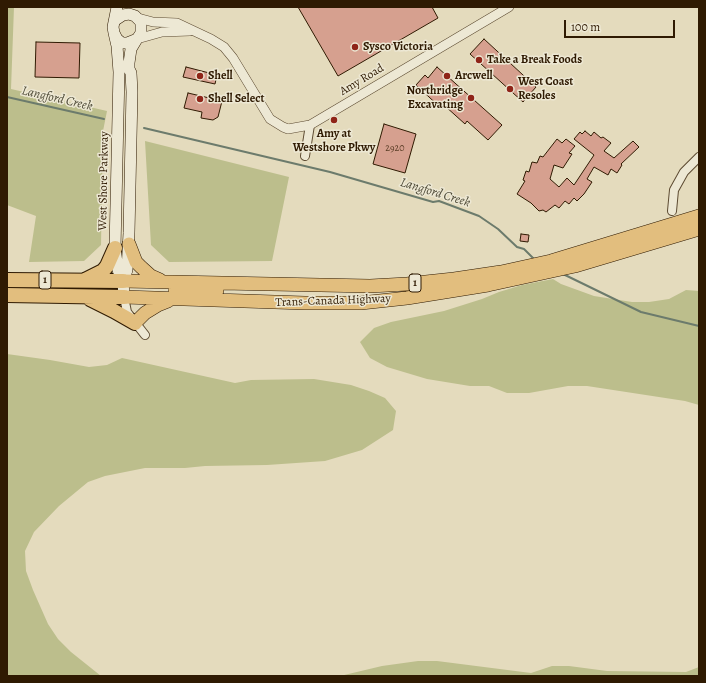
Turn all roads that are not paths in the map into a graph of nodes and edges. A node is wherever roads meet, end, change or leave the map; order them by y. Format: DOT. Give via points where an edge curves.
graph roads {
  1 [pos="135,7"];
  2 [pos="509,7"];
  3 [pos="119,13"];
  4 [pos="138,18"];
  5 [pos="192,31"];
  6 [pos="114,33"];
  7 [pos="141,38"];
  8 [pos="310,125"];
  9 [pos="305,156"];
  10 [pos="699,157"];
  11 [pos="672,211"];
  12 [pos="699,216"];
  13 [pos="699,223"];
  14 [pos="699,229"];
  15 [pos="122,246"];
  16 [pos="551,261"];
  17 [pos="7,280"];
  18 [pos="83,280"];
  19 [pos="123,281"];
  20 [pos="164,281"];
  21 [pos="278,284"];
  22 [pos="7,295"];
  23 [pos="76,296"];
  24 [pos="124,297"];
  25 [pos="173,300"];
  26 [pos="135,323"];
  27 [pos="145,335"];
  1 -- 4 [label="main road"];
  2 -- 8 [label="street, Amy Road"];
  3 -- 4 [label="main road"];
  3 -- 6 [label="main road" via="113,27"];
  4 -- 5 [label="street, Amy Road" via="153,22 177,23"];
  4 -- 7 [label="main road" via="142,29"];
  5 -- 7 [label="street, Amy Road" via="162,32"];
  5 -- 8 [label="street, Amy Road" via="224,47 274,123 288,129"];
  6 -- 7 [label="main road" via="122,43"];
  6 -- 15 [label="main road, West Shore Parkway" via="119,72"];
  7 -- 15 [label="main road, West Shore Parkway" via="130,56 131,121"];
  8 -- 9 [label="street"];
  10 -- 11 [label="street" via="684,172 674,190"];
  12 -- 16 [label="highway, Trans-Canada Highway / 1"];
  13 -- 16 [label="highway" via="598,252"];
  14 -- 25 [label="highway, Trans-Canada Highway / 1" via="568,268 407,298 333,303"];
  15 -- 18 [label="highway" via="103,271"];
  15 -- 19 [label="main road, West Shore Parkway" via="118,270"];
  15 -- 20 [label="highway" via="151,276"];
  16 -- 21 [label="highway, Trans-Canada Highway / 1" via="501,272 407,284"];
  17 -- 18 [label="highway, Trans-Canada Highway / 1"];
  18 -- 19 [label="highway, Trans-Canada Highway / 1"];
  19 -- 20 [label="highway, Trans-Canada Highway / 1"];
  19 -- 24 [label="main road, West Shore Parkway"];
  20 -- 21 [label="highway, Trans-Canada Highway / 1"];
  21 -- 24 [label="highway" via="254,290 141,292"];
  22 -- 23 [label="highway, Trans-Canada Highway / 1"];
  23 -- 24 [label="highway, Trans-Canada Highway / 1"];
  23 -- 26 [label="highway" via="102,304"];
  24 -- 25 [label="highway, Trans-Canada Highway / 1"];
  24 -- 26 [label="street" via="127,312"];
  25 -- 26 [label="highway" via="158,305"];
  26 -- 27 [label="street"];
}
